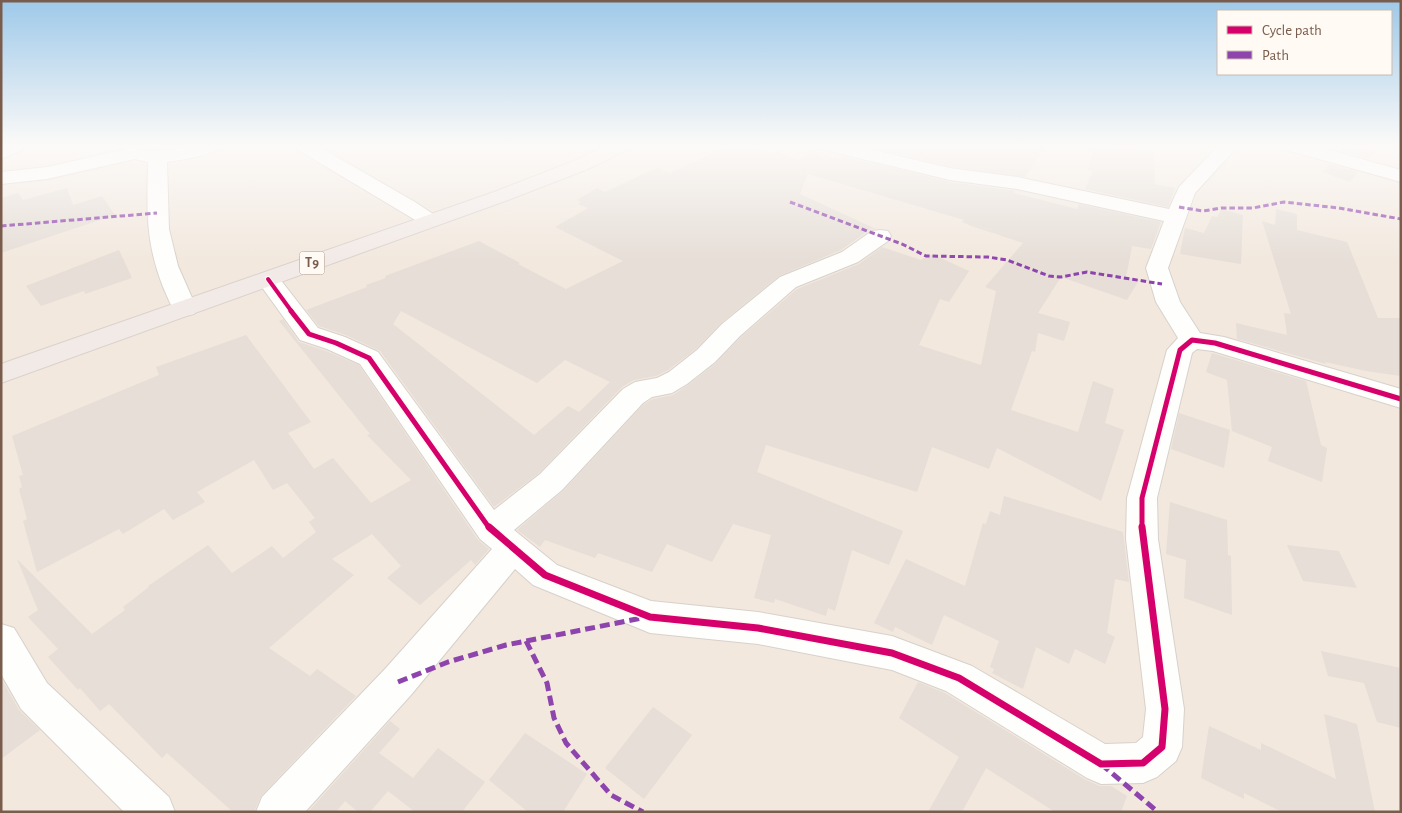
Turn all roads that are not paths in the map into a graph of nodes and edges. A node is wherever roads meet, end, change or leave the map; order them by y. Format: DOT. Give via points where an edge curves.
graph roads {
  1 [pos="164,184"];
  2 [pos="370,184"];
  3 [pos="528,184"];
  4 [pos="1021,184"];
  5 [pos="1193,184"];
  6 [pos="1175,217"];
  7 [pos="430,220"];
  8 [pos="880,236"];
  9 [pos="268,279"];
  10 [pos="185,309"];
  11 [pos="1192,340"];
  12 [pos="1,374"];
  13 [pos="1401,399"];
  14 [pos="502,539"];
  15 [pos="1,640"];
  16 [pos="154,812"];
  17 [pos="277,812"];
  1 -- 10 [label="street" via="157,213 160,240 174,286"];
  2 -- 7 [label="street"];
  3 -- 7 [label="highway, T9"];
  4 -- 6 [label="street"];
  5 -- 6 [label="street" via="1186,191"];
  6 -- 11 [label="street" via="1157,268 1168,302"];
  7 -- 9 [label="highway, T9"];
  8 -- 14 [label="street" via="850,257 788,282 678,378 633,396 550,482"];
  9 -- 10 [label="highway, T9"];
  9 -- 14 [label="street" via="309,334 336,342 369,358"];
  10 -- 12 [label="highway, T9"];
  11 -- 13 [label="street" via="1215,343"];
  11 -- 14 [label="street" via="1180,350 1142,498 1142,538 1164,710 1162,747 1143,763 1101,764 959,678 892,653 758,628 650,617 545,575"];
  14 -- 17 [label="street" via="398,682"];
  15 -- 16 [label="street" via="34,696"];
}
